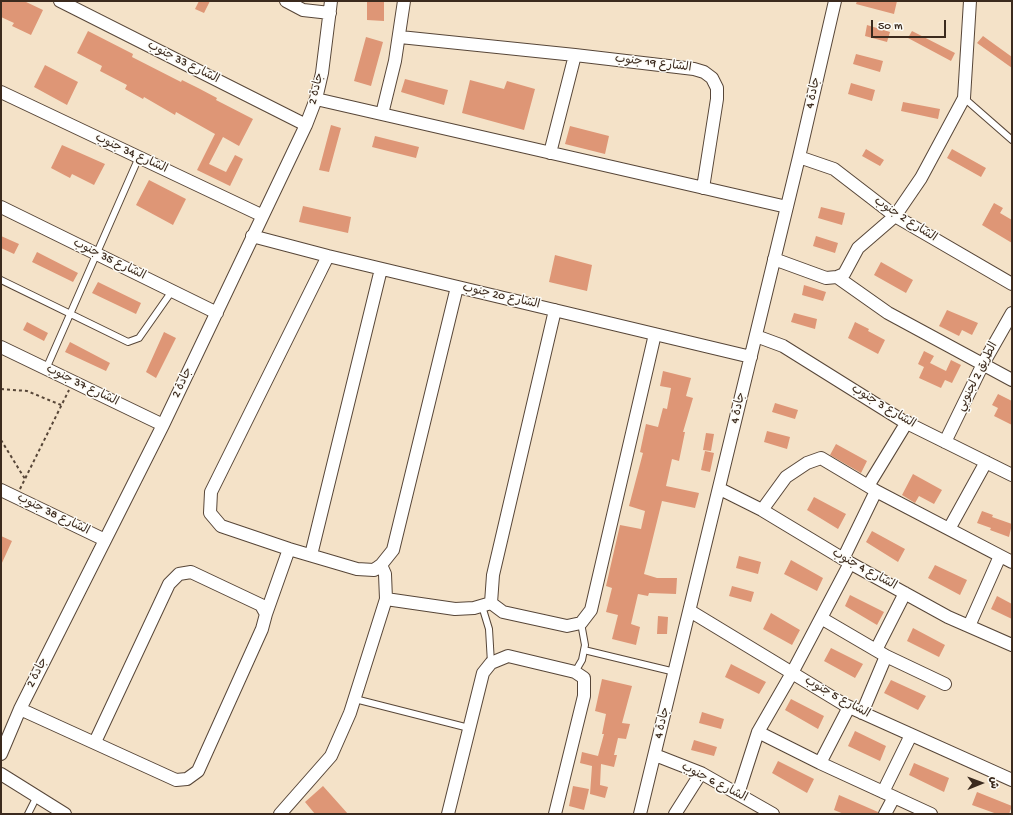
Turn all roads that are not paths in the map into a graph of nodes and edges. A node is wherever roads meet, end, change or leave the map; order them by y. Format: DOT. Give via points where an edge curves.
graph roads {
  1 [pos="286,1"];
  2 [pos="404,1"];
  3 [pos="835,1"];
  4 [pos="970,1"];
  5 [pos="65,2"];
  6 [pos="330,7"];
  7 [pos="400,37"];
  8 [pos="575,55"];
  9 [pos="1,92"];
  10 [pos="964,98"];
  11 [pos="316,99"];
  12 [pos="382,114"];
  13 [pos="306,125"];
  14 [pos="1012,140"];
  15 [pos="550,153"];
  16 [pos="139,157"];
  17 [pos="799,157"];
  18 [pos="703,188"];
  19 [pos="1,207"];
  20 [pos="787,207"];
  21 [pos="261,215"];
  22 [pos="895,216"];
  23 [pos="252,236"];
  24 [pos="97,254"];
  25 [pos="328,256"];
  26 [pos="774,259"];
  27 [pos="381,269"];
  28 [pos="837,277"];
  29 [pos="1,280"];
  30 [pos="1012,284"];
  31 [pos="457,287"];
  32 [pos="172,291"];
  33 [pos="556,310"];
  34 [pos="216,313"];
  35 [pos="1012,313"];
  36 [pos="70,314"];
  37 [pos="655,334"];
  38 [pos="756,336"];
  39 [pos="1,347"];
  40 [pos="751,357"];
  41 [pos="983,364"];
  42 [pos="46,369"];
  43 [pos="1012,380"];
  44 [pos="907,422"];
  45 [pos="163,425"];
  46 [pos="945,442"];
  47 [pos="986,462"];
  48 [pos="1012,475"];
  49 [pos="720,489"];
  50 [pos="872,489"];
  51 [pos="1,490"];
  52 [pos="762,510"];
  53 [pos="949,529"];
  54 [pos="105,540"];
  55 [pos="289,549"];
  56 [pos="311,555"];
  57 [pos="1000,556"];
  58 [pos="846,561"];
  59 [pos="1012,562"];
  60 [pos="381,565"];
  61 [pos="905,593"];
  62 [pos="386,599"];
  63 [pos="487,604"];
  64 [pos="690,612"];
  65 [pos="266,614"];
  66 [pos="821,618"];
  67 [pos="582,623"];
  68 [pos="969,626"];
  69 [pos="1012,645"];
  70 [pos="584,650"];
  71 [pos="876,650"];
  72 [pos="886,656"];
  73 [pos="491,663"];
  74 [pos="576,672"];
  75 [pos="675,672"];
  76 [pos="792,673"];
  77 [pos="945,684"];
  78 [pos="354,699"];
  79 [pos="849,707"];
  80 [pos="20,709"];
  81 [pos="862,713"];
  82 [pos="6,725"];
  83 [pos="469,728"];
  84 [pos="758,732"];
  85 [pos="911,734"];
  86 [pos="95,742"];
  87 [pos="1,754"];
  88 [pos="655,755"];
  89 [pos="820,763"];
  90 [pos="701,773"];
  91 [pos="1,774"];
  92 [pos="1012,780"];
  93 [pos="738,794"];
  94 [pos="888,795"];
  95 [pos="36,798"];
  96 [pos="28,814"];
  97 [pos="65,814"];
  98 [pos="280,814"];
  99 [pos="448,814"];
  100 [pos="555,814"];
  101 [pos="640,814"];
  102 [pos="675,814"];
  103 [pos="773,814"];
  104 [pos="885,814"];
  105 [pos="930,814"];
  1 -- 6 [label="street" via="303,10"];
  2 -- 7 [label="street"];
  3 -- 17 [label="street, جادة 4"];
  4 -- 10 [label="street"];
  5 -- 13 [label="street, الشارع 33 جنوب"];
  6 -- 11 [label="street, جادة 2"];
  7 -- 8 [label="street, الشارع 19 جنوب"];
  7 -- 12 [label="street"];
  8 -- 15 [label="street"];
  8 -- 18 [label="street, الشارع 19 جنوب" via="694,69 712,78 717,88 717,99"];
  9 -- 16 [label="street, الشارع 34 جنوب"];
  10 -- 14 [label="lane"];
  10 -- 22 [label="street" via="921,178"];
  11 -- 12 [label="street"];
  11 -- 13 [label="street, جادة 2"];
  12 -- 15 [label="street"];
  13 -- 21 [label="street, جادة 2"];
  15 -- 18 [label="street"];
  16 -- 21 [label="street, الشارع 34 جنوب"];
  16 -- 24 [label="lane"];
  17 -- 20 [label="street, جادة 4"];
  17 -- 22 [label="street, الشارع 2 جنوب" via="834,169"];
  18 -- 20 [label="street"];
  19 -- 24 [label="street, الشارع 35 جنوب"];
  20 -- 26 [label="street, جادة 4"];
  21 -- 23 [label="street, جادة 2"];
  22 -- 28 [label="street" via="858,248 844,274"];
  22 -- 30 [label="street, الشارع 2 جنوب"];
  23 -- 25 [label="street, الشارع 20 جنوب"];
  23 -- 34 [label="street, جادة 2"];
  24 -- 32 [label="street, الشارع 35 جنوب"];
  24 -- 36 [label="lane"];
  25 -- 27 [label="street, الشارع 20 جنوب"];
  25 -- 55 [label="street" via="211,492 210,513 221,526"];
  26 -- 28 [label="street" via="826,278"];
  26 -- 38 [label="street, جادة 4"];
  27 -- 31 [label="street, الشارع 20 جنوب"];
  27 -- 56 [label="street"];
  28 -- 41 [label="street" via="888,313"];
  29 -- 36 [label="lane"];
  31 -- 33 [label="street, الشارع 20 جنوب"];
  31 -- 60 [label="street" via="392,550"];
  32 -- 34 [label="street, الشارع 35 جنوب"];
  32 -- 36 [label="lane" via="139,338 128,342"];
  33 -- 37 [label="street, الشارع 20 جنوب"];
  33 -- 63 [label="street"];
  34 -- 45 [label="street, جادة 2"];
  35 -- 41 [label="street, الطريق 2 لجنوبي"];
  36 -- 42 [label="lane"];
  37 -- 40 [label="street, الشارع 20 جنوب"];
  37 -- 67 [label="street" via="591,610"];
  38 -- 40 [label="street, جادة 4"];
  38 -- 44 [label="street, الشارع 3 جنوب" via="783,346"];
  39 -- 42 [label="street, الشارع 37 جنوب"];
  40 -- 49 [label="street, جادة 4"];
  41 -- 43 [label="street"];
  41 -- 46 [label="street, الطريق 2 لجنوبي"];
  42 -- 45 [label="street, الشارع 37 جنوب"];
  44 -- 46 [label="street, الشارع 3 جنوب"];
  44 -- 50 [label="street"];
  45 -- 54 [label="street, جادة 2"];
  46 -- 47 [label="street, الشارع 3 جنوب"];
  47 -- 48 [label="street, الشارع 3 جنوب"];
  47 -- 53 [label="street"];
  49 -- 52 [label="street, الشارع 4 جنوب"];
  49 -- 64 [label="street, جادة 4"];
  50 -- 52 [label="street" via="821,458 807,463 786,477"];
  50 -- 53 [label="street"];
  50 -- 58 [label="street"];
  51 -- 54 [label="street, الشارع 38 جنوب"];
  52 -- 58 [label="street, الشارع 4 جنوب"];
  53 -- 57 [label="street"];
  54 -- 80 [label="street, جادة 2"];
  55 -- 56 [label="street"];
  55 -- 65 [label="street"];
  56 -- 60 [label="street" via="357,569 374,570"];
  57 -- 59 [label="street"];
  57 -- 68 [label="street"];
  58 -- 61 [label="street, الشارع 4 جنوب"];
  58 -- 66 [label="street"];
  60 -- 62 [label="street" via="385,574"];
  61 -- 68 [label="street, الشارع 4 جنوب"];
  61 -- 71 [label="street"];
  62 -- 63 [label="street" via="455,609"];
  62 -- 78 [label="street"];
  63 -- 67 [label="street" via="503,612 567,626"];
  63 -- 73 [label="lane"];
  64 -- 75 [label="street, جادة 4"];
  64 -- 76 [label="street, الشارع 5 جنوب"];
  65 -- 86 [label="street" via="262,629 198,771 187,779 176,780"];
  65 -- 86 [label="street" via="261,605 191,572 179,574 169,584"];
  66 -- 71 [label="street"];
  66 -- 76 [label="street"];
  67 -- 70 [label="lane"];
  68 -- 69 [label="street, الشارع 4 جنوب"];
  70 -- 74 [label="lane"];
  70 -- 75 [label="lane"];
  71 -- 72 [label="street"];
  72 -- 77 [label="street"];
  72 -- 81 [label="street"];
  73 -- 74 [label="street" via="508,656"];
  73 -- 83 [label="street" via="483,673"];
  74 -- 100 [label="street" via="584,678 584,696"];
  75 -- 88 [label="street, جادة 4"];
  76 -- 79 [label="street, الشارع 5 جنوب"];
  76 -- 84 [label="street"];
  78 -- 83 [label="lane"];
  78 -- 98 [label="street" via="331,756"];
  79 -- 81 [label="street, الشارع 5 جنوب"];
  79 -- 89 [label="street"];
  80 -- 82 [label="street, جادة 2"];
  80 -- 86 [label="street"];
  81 -- 85 [label="street, الشارع 5 جنوب"];
  82 -- 87 [label="street, جادة 2"];
  83 -- 99 [label="street"];
  84 -- 89 [label="street"];
  84 -- 93 [label="street"];
  85 -- 92 [label="street, الشارع 5 جنوب"];
  85 -- 94 [label="street"];
  88 -- 90 [label="street, الشارع 6 جنوب"];
  88 -- 101 [label="street, جادة 4"];
  89 -- 94 [label="street"];
  90 -- 93 [label="street, الشارع 6 جنوب"];
  90 -- 102 [label="street"];
  91 -- 95 [label="street"];
  93 -- 103 [label="street, الشارع 6 جنوب"];
  94 -- 104 [label="street"];
  94 -- 105 [label="street"];
  95 -- 96 [label="lane"];
  95 -- 97 [label="street"];
}
